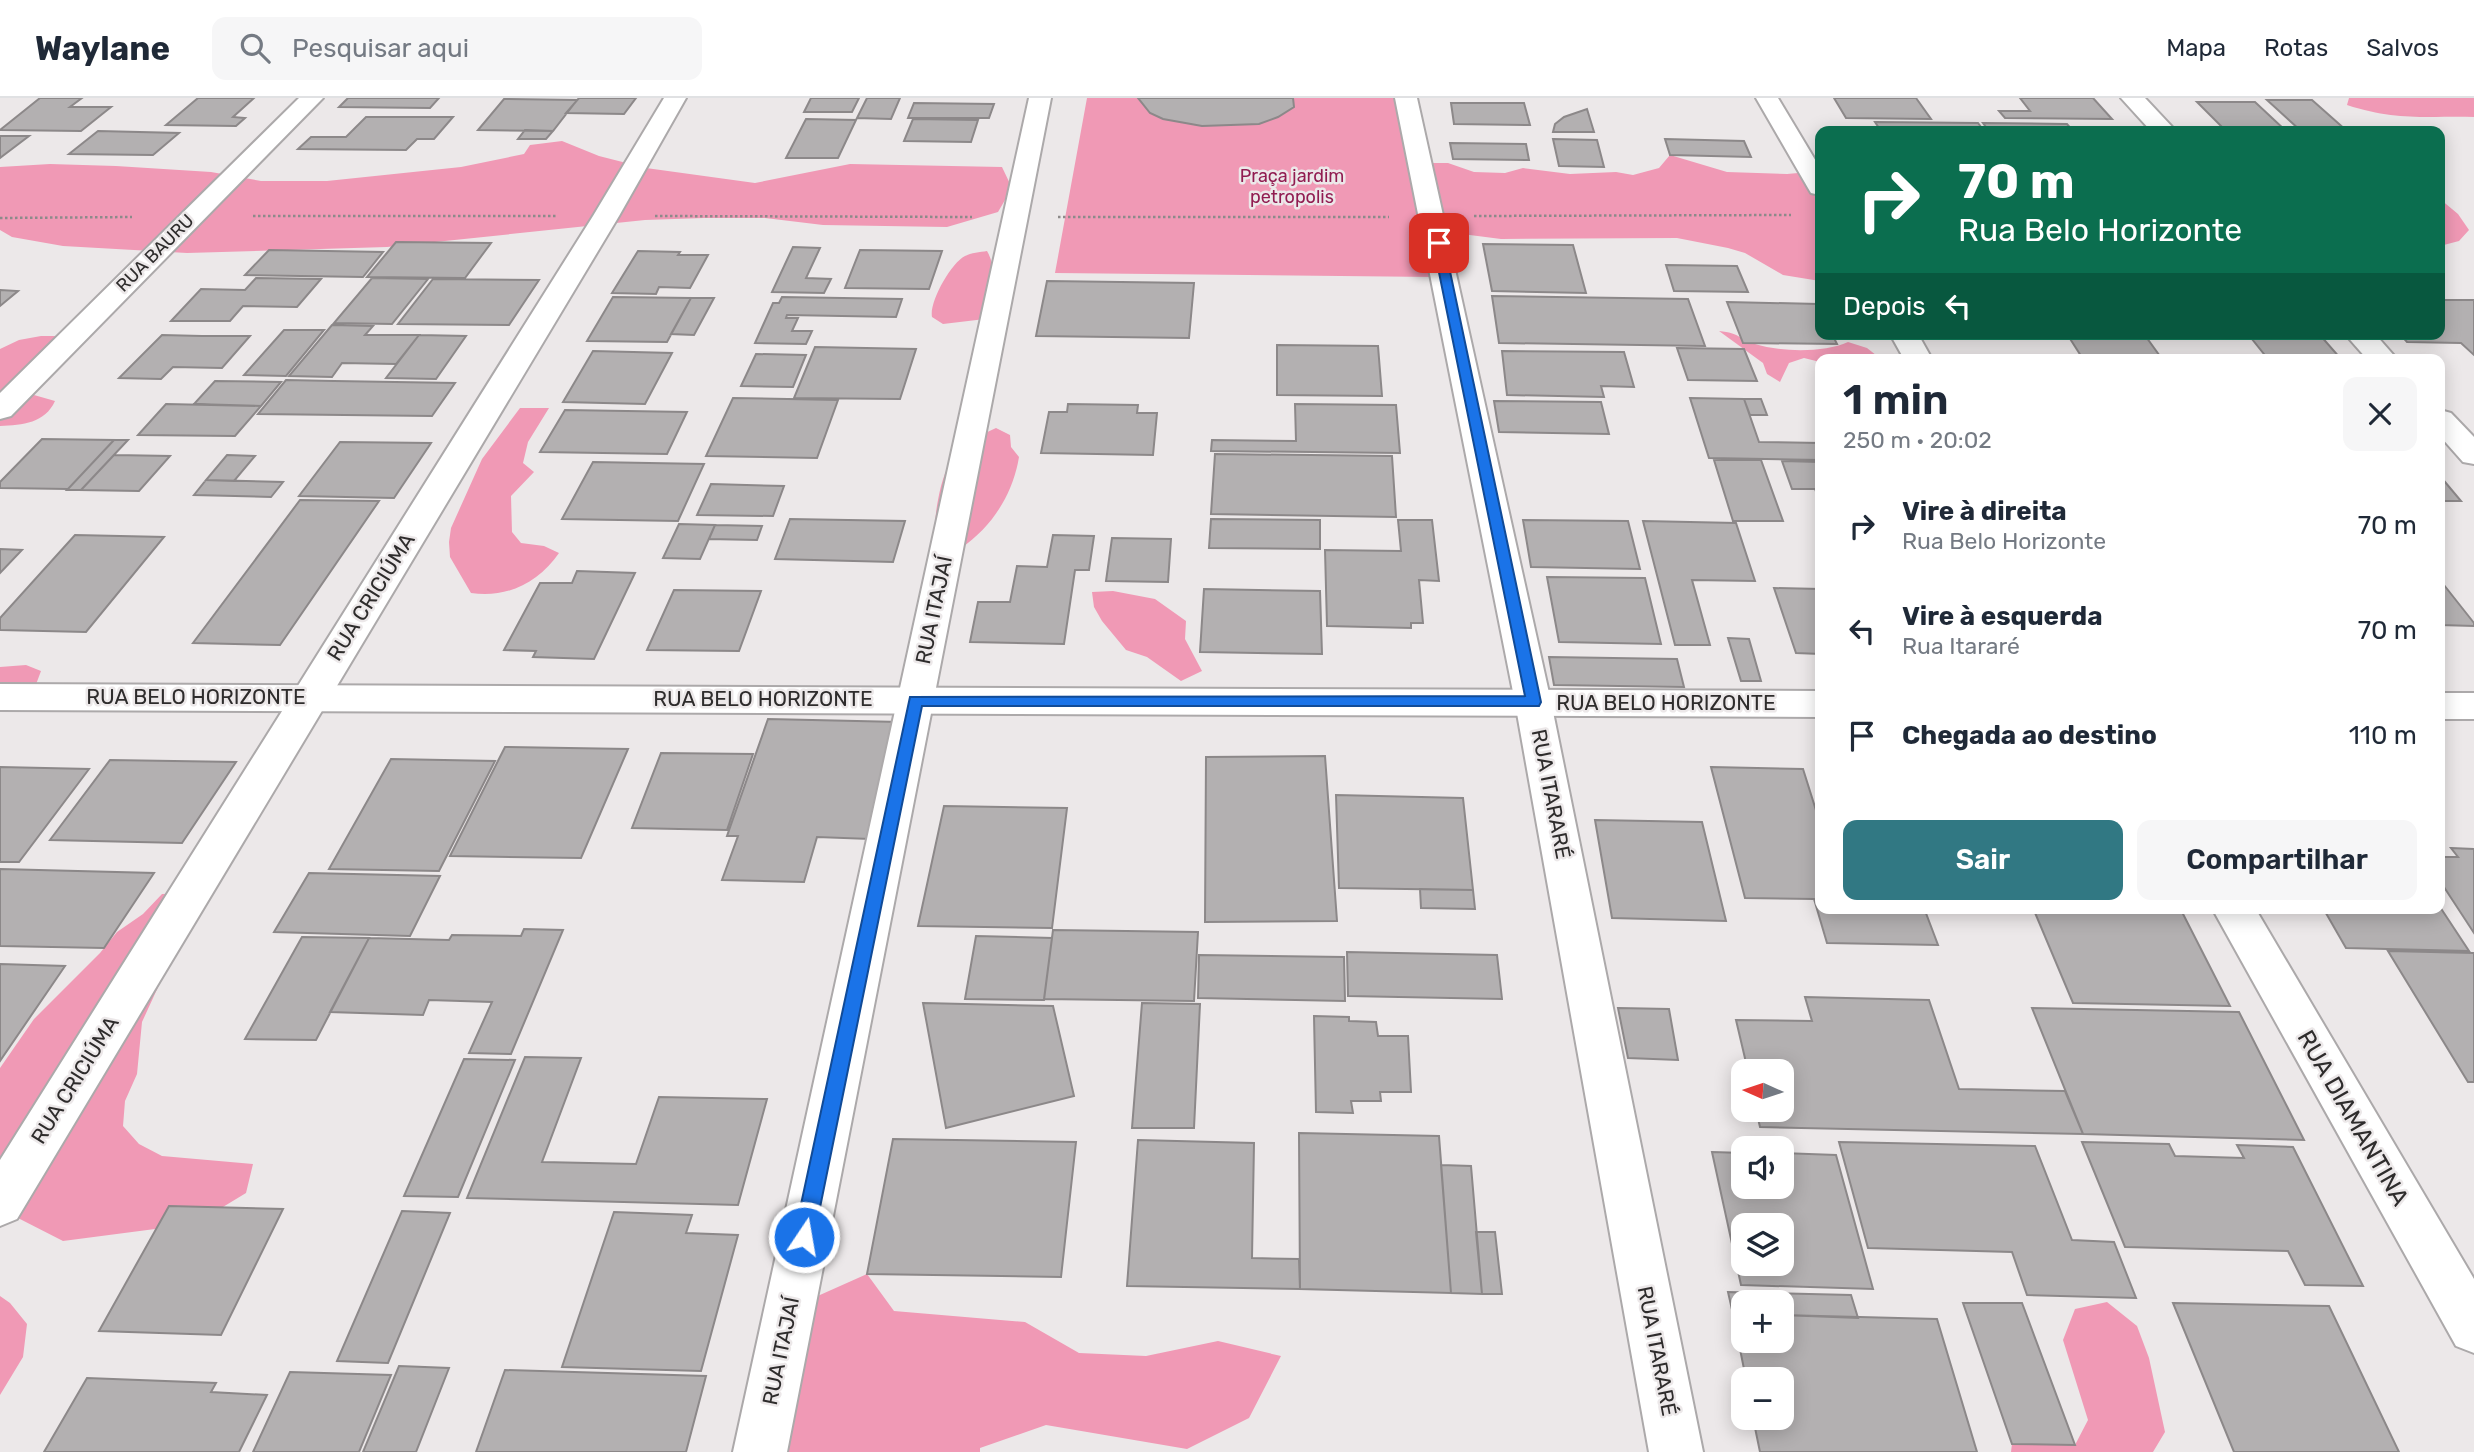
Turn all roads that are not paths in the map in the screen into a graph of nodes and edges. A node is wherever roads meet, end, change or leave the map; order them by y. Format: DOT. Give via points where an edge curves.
graph roads {
  1 [pos="312,98"];
  2 [pos="675,98"];
  3 [pos="1040,98"];
  4 [pos="1406,98"];
  5 [pos="1767,98"];
  6 [pos="2132,98"];
  7 [pos="2159,126"];
  8 [pos="1815,180"];
  9 [pos="2365,340"];
  10 [pos="2377,354"];
  11 [pos="0,410"];
  12 [pos="2445,424"];
  13 [pos="2474,455"];
  14 [pos="0,696"];
  15 [pos="310,696"];
  16 [pos="915,700"];
  17 [pos="1534,702"];
  18 [pos="1815,704"];
  19 [pos="2445,706"];
  20 [pos="2474,706"];
  21 [pos="2236,914"];
  22 [pos="0,1203"];
  23 [pos="2474,1328"];
  24 [pos="760,1452"];
  25 [pos="1676,1452"];
  1 -- 11 [label="street, RUA BAURU"];
  2 -- 15 [label="street, RUA CRICIÚMA"];
  3 -- 16 [label="street, RUA ITAJAÍ"];
  4 -- 17 [label="street, RUA ITARARÉ"];
  5 -- 8 [label="street"];
  6 -- 7 [label="street"];
  9 -- 10 [label="street"];
  12 -- 13 [label="street"];
  14 -- 15 [label="street, RUA BELO HORIZONTE"];
  15 -- 16 [label="street, RUA BELO HORIZONTE"];
  15 -- 22 [label="street, RUA CRICIÚMA"];
  16 -- 17 [label="street, RUA BELO HORIZONTE"];
  16 -- 24 [label="street, RUA ITAJAÍ"];
  17 -- 18 [label="street, RUA BELO HORIZONTE"];
  17 -- 25 [label="street, RUA ITARARÉ"];
  19 -- 20 [label="street"];
  21 -- 23 [label="street, RUA DIAMANTINA"];
}
